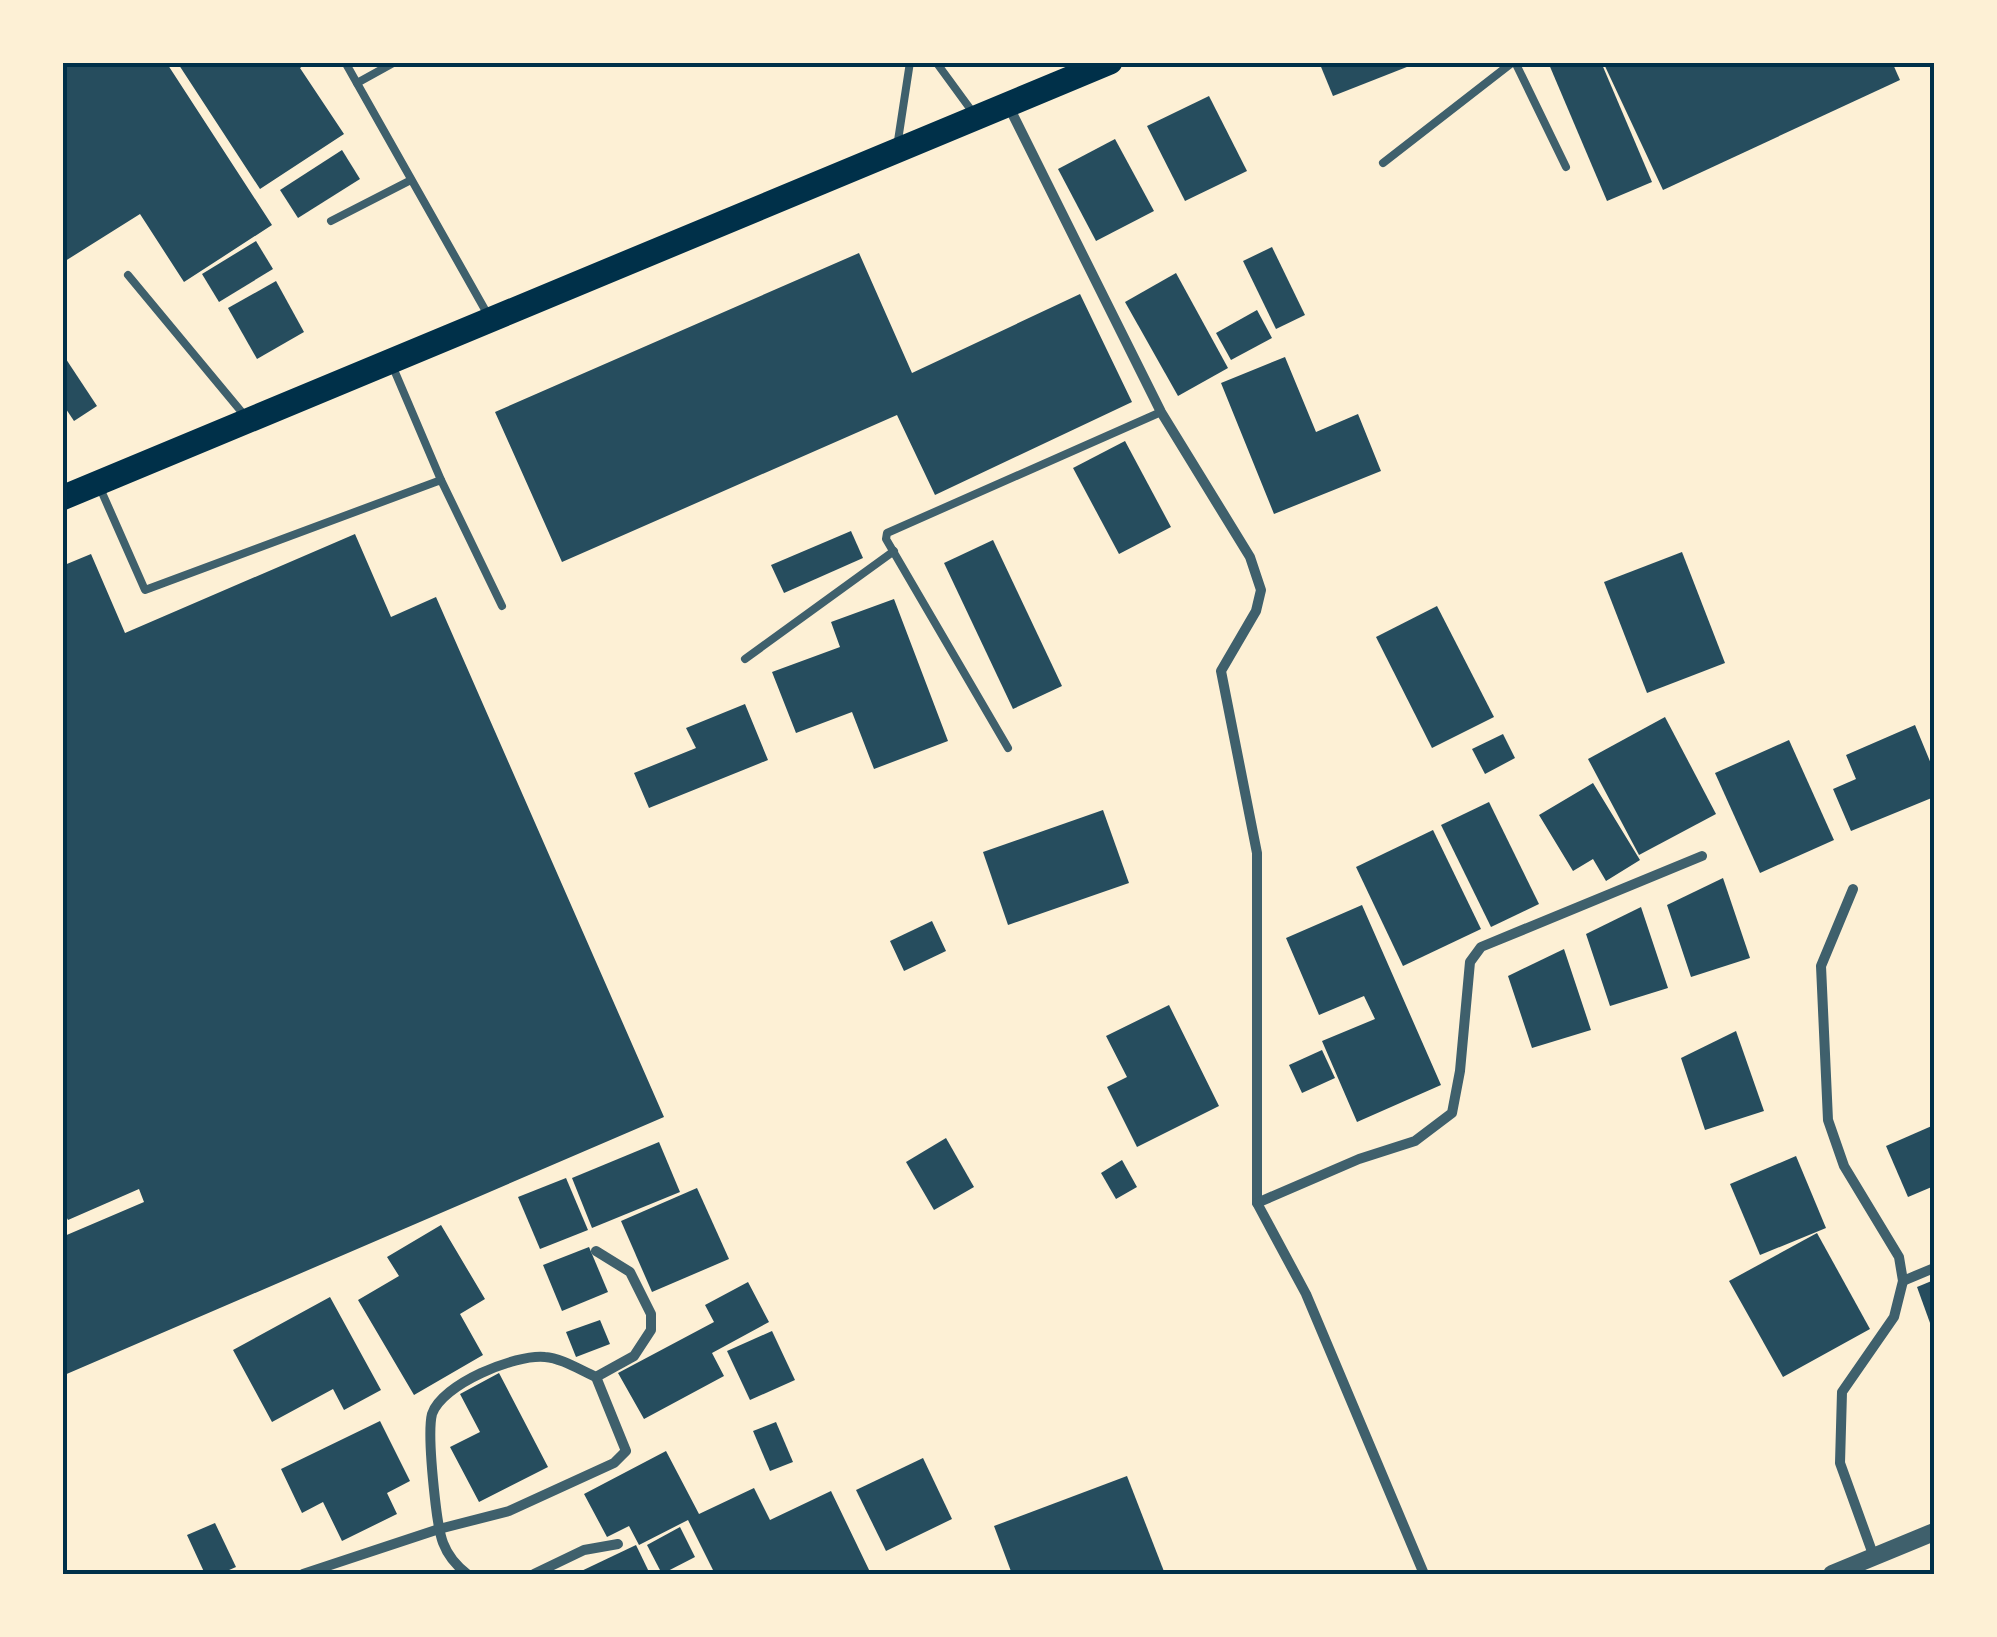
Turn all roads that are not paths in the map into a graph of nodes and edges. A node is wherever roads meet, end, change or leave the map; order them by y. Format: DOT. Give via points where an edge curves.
graph roads {
  1 [pos="345,62"];
  2 [pos="395,62"];
  3 [pos="910,62"];
  4 [pos="936,62"];
  5 [pos="1110,62"];
  6 [pos="1514,62"];
  7 [pos="356,83"];
  8 [pos="1008,105"];
  9 [pos="976,118"];
  10 [pos="896,151"];
  11 [pos="1383,163"];
  12 [pos="1566,167"];
  13 [pos="411,180"];
  14 [pos="331,221"];
  15 [pos="128,275"];
  16 [pos="490,319"];
  17 [pos="391,361"];
  18 [pos="1161,412"];
  19 [pos="248,420"];
  20 [pos="441,480"];
  21 [pos="98,484"];
  22 [pos="62,498"];
  23 [pos="894,551"];
  24 [pos="502,606"];
  25 [pos="744,659"];
  26 [pos="1008,748"];
  27 [pos="1702,856"];
  28 [pos="1853,889"];
  29 [pos="1257,1203"];
  30 [pos="596,1251"];
  31 [pos="1934,1268"];
  32 [pos="1903,1281"];
  33 [pos="596,1377"];
  34 [pos="439,1529"];
  35 [pos="1934,1532"];
  36 [pos="618,1544"];
  37 [pos="1874,1557"];
  38 [pos="555,1570"];
  39 [pos="303,1574"];
  40 [pos="467,1574"];
  41 [pos="534,1574"];
  42 [pos="1424,1574"];
  43 [pos="1832,1574"];
  1 -- 7 [label="lane"];
  2 -- 7 [label="lane"];
  3 -- 10 [label="lane"];
  4 -- 9 [label="lane"];
  5 -- 8 [label="main road"];
  6 -- 11 [label="lane"];
  6 -- 12 [label="lane"];
  7 -- 13 [label="lane"];
  8 -- 9 [label="main road"];
  8 -- 18 [label="street"];
  9 -- 10 [label="main road"];
  10 -- 16 [label="main road"];
  13 -- 14 [label="lane"];
  13 -- 16 [label="lane"];
  15 -- 19 [label="lane"];
  16 -- 17 [label="main road"];
  17 -- 19 [label="main road"];
  17 -- 20 [label="lane"];
  18 -- 23 [label="lane" via="890,529 886,539"];
  18 -- 29 [label="street" via="1250,558 1261,590 1221,671 1257,853"];
  19 -- 21 [label="main road"];
  20 -- 21 [label="lane" via="145,590"];
  20 -- 24 [label="lane"];
  21 -- 22 [label="main road"];
  23 -- 25 [label="lane"];
  23 -- 26 [label="lane"];
  27 -- 29 [label="street" via="1481,946 1470,962 1452,1114 1415,1141"];
  28 -- 32 [label="street" via="1821,966 1828,1120 1844,1166 1899,1257"];
  29 -- 42 [label="street" via="1306,1294"];
  30 -- 33 [label="street" via="630,1272 651,1314 651,1330 634,1356"];
  31 -- 32 [label="street"];
  32 -- 37 [label="street" via="1894,1317 1842,1392 1840,1463"];
  33 -- 34 [label="street" via="626,1451 509,1511"];
  33 -- 34 [label="street" via="548,1356 522,1358 441,1399 432,1416"];
  34 -- 39 [label="street"];
  34 -- 40 [label="street" via="450,1560"];
  35 -- 37 [label="street"];
  36 -- 38 [label="street" via="584,1550"];
  37 -- 43 [label="street"];
  38 -- 41 [label="street"];
}
